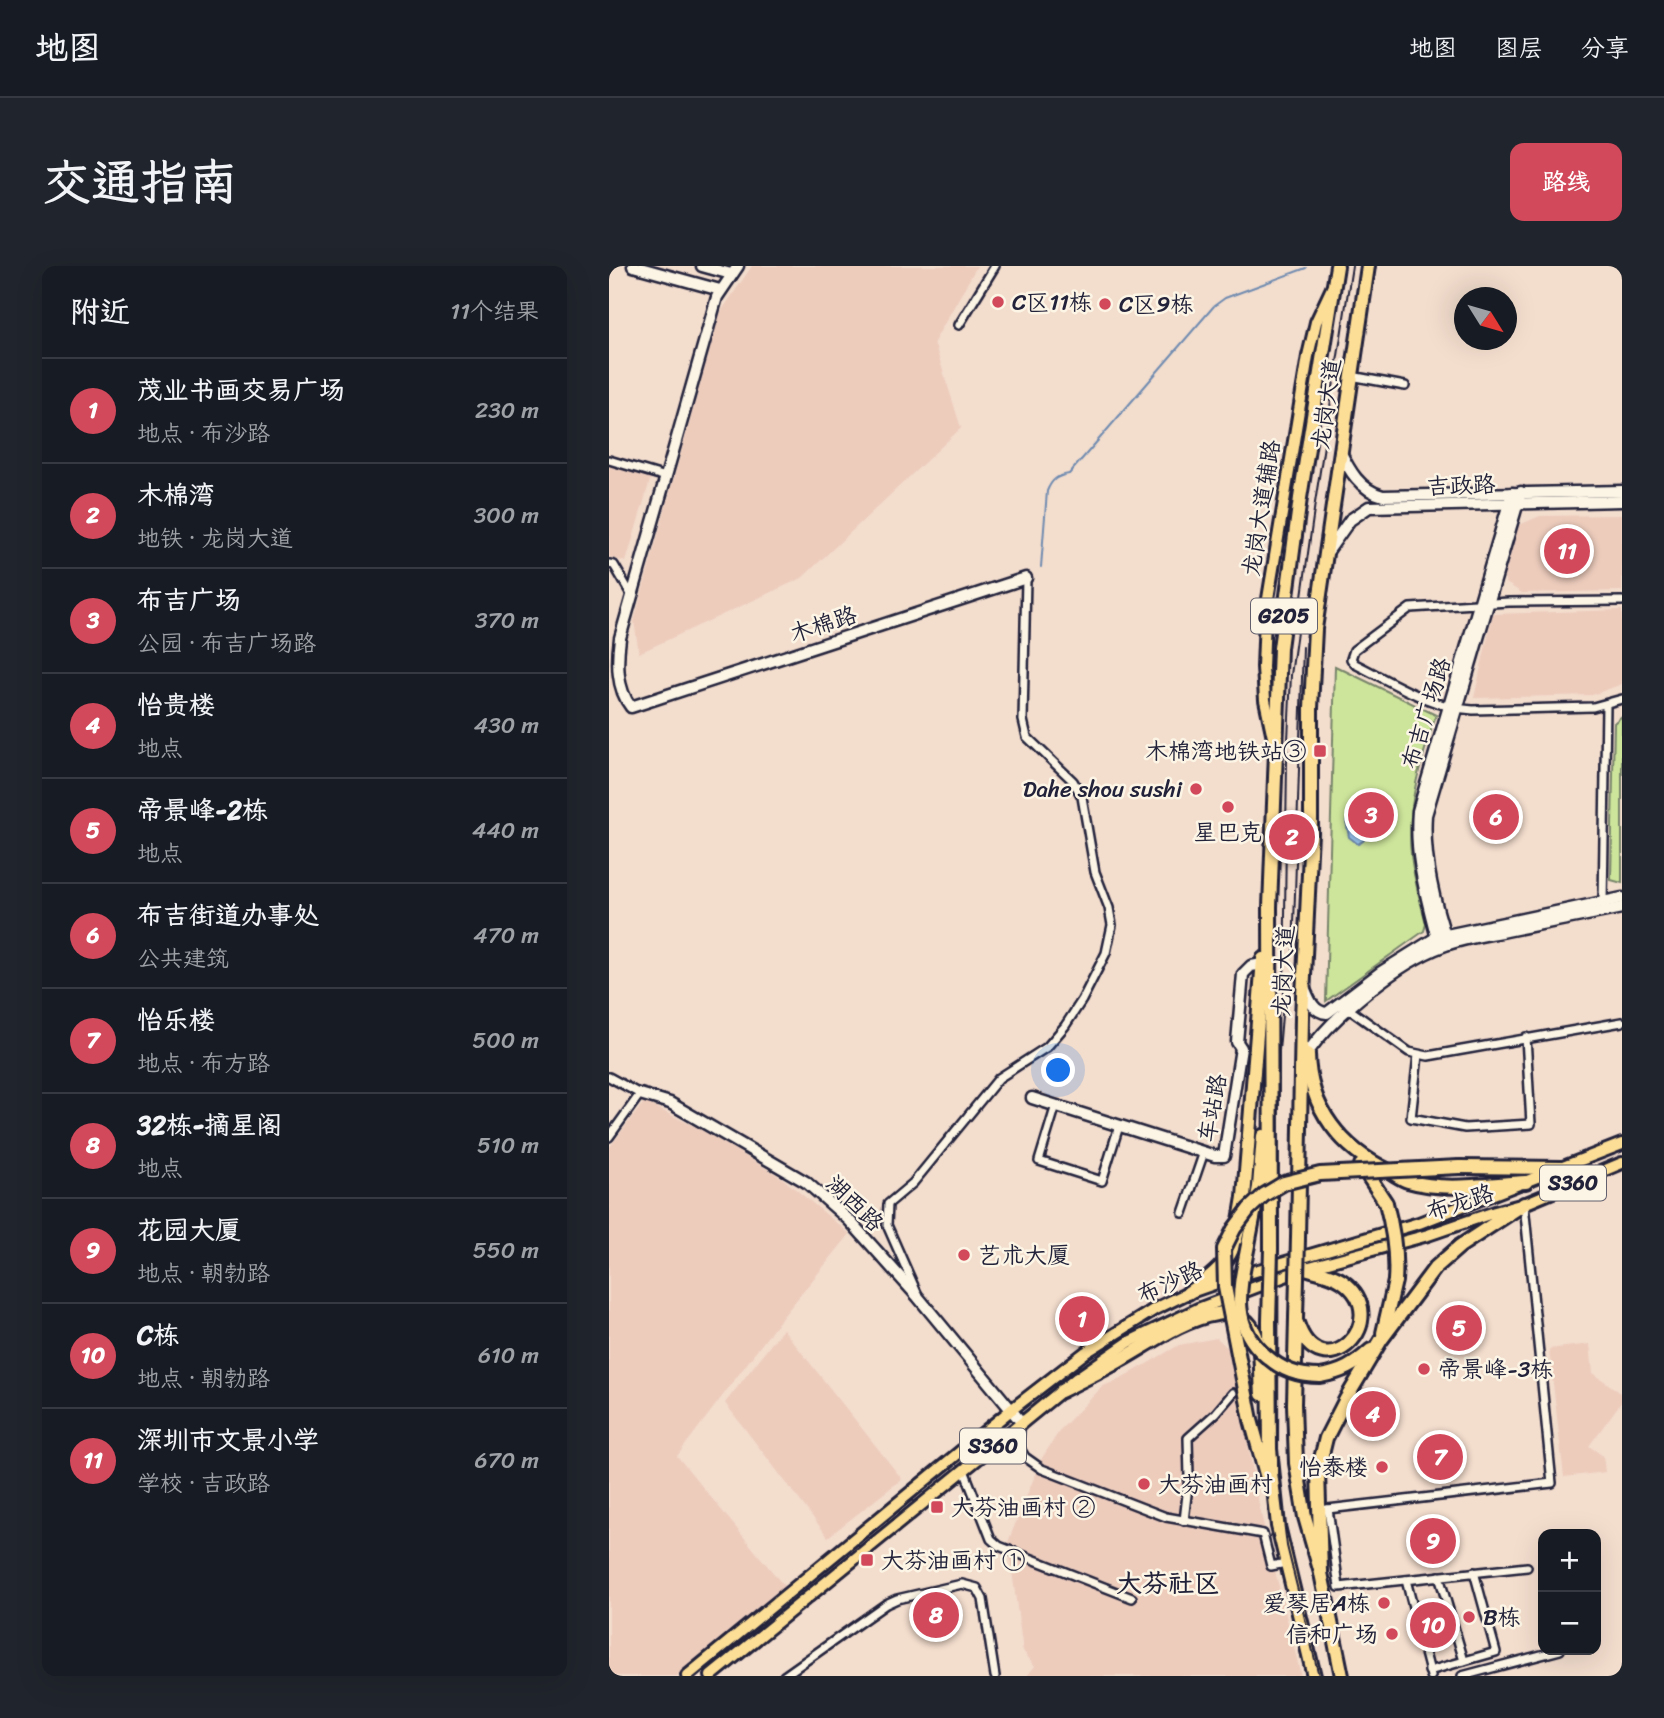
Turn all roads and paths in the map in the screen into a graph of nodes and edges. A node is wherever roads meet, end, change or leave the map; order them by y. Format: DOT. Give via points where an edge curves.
graph roads {
  1 [pos="632,266"];
  2 [pos="702,266"];
  3 [pos="995,266"];
  4 [pos="1337,266"];
  5 [pos="1368,266"];
  6 [pos="734,270"];
  7 [pos="1334,282"];
  8 [pos="720,290"];
  9 [pos="959,325"];
  10 [pos="1351,376"];
  11 [pos="1405,386"];
  12 [pos="1340,450"];
  13 [pos="609,460"];
  14 [pos="666,477"];
  15 [pos="1622,491"];
  16 [pos="1515,498"];
  17 [pos="1622,501"];
  18 [pos="1325,556"];
  19 [pos="609,564"];
  20 [pos="1026,578"];
  21 [pos="632,596"];
  22 [pos="1622,601"];
  23 [pos="1483,604"];
  24 [pos="1622,698"];
  25 [pos="1606,704"];
  26 [pos="1452,707"];
  27 [pos="1275,746"];
  28 [pos="1622,898"];
  29 [pos="1270,907"];
  30 [pos="1603,907"];
  31 [pos="1622,908"];
  32 [pos="1442,941"];
  33 [pos="1263,964"];
  34 [pos="1303,986"];
  35 [pos="1344,1005"];
  36 [pos="1301,1017"];
  37 [pos="1622,1022"];
  38 [pos="1526,1037"];
  39 [pos="1308,1052"];
  40 [pos="1418,1055"];
  41 [pos="609,1077"];
  42 [pos="640,1094"];
  43 [pos="1031,1098"];
  44 [pos="1056,1105"];
  45 [pos="1119,1126"];
  46 [pos="609,1137"];
  47 [pos="1622,1144"];
  48 [pos="1346,1145"];
  49 [pos="1204,1152"];
  50 [pos="1620,1164"];
  51 [pos="1561,1168"];
  52 [pos="1526,1182"];
  53 [pos="1524,1204"];
  54 [pos="1183,1213"];
  55 [pos="1306,1268"];
  56 [pos="1188,1293"];
  57 [pos="918,1297"];
  58 [pos="1296,1318"];
  59 [pos="1381,1340"];
  60 [pos="1061,1391"];
  61 [pos="1233,1393"];
  62 [pos="1011,1410"];
  63 [pos="1021,1423"];
  64 [pos="1270,1449"];
  65 [pos="964,1469"];
  66 [pos="1324,1510"];
  67 [pos="1277,1518"];
  68 [pos="1184,1521"];
  69 [pos="1286,1563"];
  70 [pos="1527,1567"];
  71 [pos="1474,1572"];
  72 [pos="1321,1573"];
  73 [pos="1439,1576"];
  74 [pos="1406,1580"];
  75 [pos="1132,1598"];
  76 [pos="1541,1655"];
  77 [pos="1464,1661"];
  78 [pos="1430,1674"];
  79 [pos="688,1676"];
  80 [pos="711,1676"];
  81 [pos="784,1676"];
  82 [pos="995,1676"];
  83 [pos="1314,1676"];
  84 [pos="1342,1676"];
  85 [pos="1462,1676"];
  1 -- 8 [label="street"];
  2 -- 6 [label="street"];
  3 -- 9 [label="street"];
  4 -- 7 [label="highway, 龙岗大道 / G205"];
  5 -- 10 [label="highway, 龙岗大道 / G205"];
  6 -- 8 [label="street"];
  7 -- 27 [label="highway, 龙岗大道 / G205" via="1280,648"];
  7 -- 27 [label="main road, 龙岗大道辅路" via="1316,322 1308,356 1265,617 1265,699"];
  8 -- 14 [label="street"];
  10 -- 11 [label="street"];
  10 -- 12 [label="highway, 龙岗大道 / G205"];
  12 -- 16 [label="street, 吉政路" via="1357,480 1383,496"];
  12 -- 18 [label="highway, 龙岗大道 / G205"];
  13 -- 14 [label="street"];
  14 -- 21 [label="street"];
  15 -- 16 [label="street, 吉政路"];
  16 -- 17 [label="street, 吉政路"];
  16 -- 18 [label="street, 吉政路" via="1369,507 1341,530"];
  16 -- 23 [label="street, 布吉广场路"];
  18 -- 34 [label="highway, 龙岗大道 / G205" via="1315,629"];
  19 -- 21 [label="street"];
  20 -- 21 [label="street, 木棉路" via="631,707 623,697 617,661"];
  20 -- 57 [label="street" via="1023,720 1027,737 1073,781 1082,797 1095,872 1112,925 1100,969 1065,1026 1047,1047 999,1078 913,1183 888,1204 887,1225"];
  22 -- 23 [label="street"];
  23 -- 26 [label="street, 布吉广场路"];
  23 -- 26 [label="street" via="1410,608 1354,650 1351,659"];
  24 -- 25 [label="street"];
  25 -- 26 [label="street"];
  25 -- 30 [label="street"];
  26 -- 32 [label="street, 布吉广场路" via="1424,837"];
  27 -- 29 [label="highway, 龙岗大道 / G205"];
  28 -- 30 [label="street"];
  29 -- 33 [label="highway"];
  29 -- 64 [label="highway, 龙岗大道 / G205, bridge"];
  30 -- 31 [label="street"];
  30 -- 32 [label="street"];
  32 -- 35 [label="street"];
  33 -- 49 [label="street, 车站路" via="1251,966 1243,974 1237,1042 1241,1048 1226,1152 1221,1157"];
  33 -- 56 [label="highway" via="1238,1232 1230,1257"];
  33 -- 59 [label="highway, bridge" via="1263,1139 1240,1285 1243,1323 1249,1339 1272,1361 1303,1376 1336,1373 1353,1366"];
  34 -- 35 [label="street" via="1320,1012"];
  34 -- 36 [label="highway, 龙岗大道 / G205"];
  35 -- 39 [label="street"];
  35 -- 40 [label="street" via="1401,1048"];
  36 -- 39 [label="highway"];
  36 -- 58 [label="highway, 龙岗大道 / G205, bridge"];
  37 -- 38 [label="street"];
  38 -- 40 [label="street" via="1444,1055"];
  38 -- 40 [label="street" via="1531,1124 1465,1128 1411,1118"];
  39 -- 48 [label="highway" via="1322,1111"];
  41 -- 42 [label="street, 湖西路"];
  42 -- 46 [label="street"];
  42 -- 57 [label="street, 湖西路" via="670,1103 806,1182 849,1220"];
  43 -- 44 [label="street, 车站路"];
  44 -- 45 [label="street, 车站路"];
  44 -- 45 [label="street" via="1039,1161 1102,1181"];
  45 -- 49 [label="street, 车站路"];
  47 -- 51 [label="main road, S360"];
  48 -- 52 [label="highway" via="1408,1181 1448,1186"];
  48 -- 59 [label="highway, bridge" via="1386,1203 1392,1225 1395,1280"];
  49 -- 54 [label="street"];
  50 -- 53 [label="main road, 布龙路 / S360"];
  51 -- 52 [label="main road, S360"];
  51 -- 67 [label="highway, bridge" via="1459,1167 1320,1174 1284,1183 1249,1209 1224,1249 1225,1287 1251,1420"];
  52 -- 56 [label="main road, 布沙路 / S360" via="1419,1223"];
  53 -- 55 [label="main road, 布龙路 / S360"];
  53 -- 59 [label="highway" via="1460,1246 1436,1268"];
  53 -- 66 [label="street" via="1552,1483"];
  55 -- 58 [label="highway" via="1348,1286 1361,1309 1360,1329 1345,1349 1320,1351 1306,1343"];
  55 -- 60 [label="main road, 布沙路 / S360" via="1198,1309 1129,1342"];
  56 -- 62 [label="main road, 布沙路 / S360" via="1086,1352"];
  57 -- 62 [label="street, 湖西路"];
  58 -- 72 [label="highway, 龙岗大道 / G205" via="1296,1463"];
  59 -- 66 [label="highway" via="1326,1438 1318,1471"];
  60 -- 63 [label="main road, 布沙路 / S360"];
  60 -- 64 [label="highway" via="1160,1337 1202,1318 1231,1313 1243,1317 1257,1339"];
  61 -- 68 [label="street" via="1188,1438"];
  62 -- 63 [label="street, 湖西路"];
  62 -- 79 [label="main road, 布沙路 / S360"];
  63 -- 65 [label="main road, 布沙路 / S360"];
  63 -- 68 [label="street" via="1018,1445 1025,1457 1042,1469"];
  64 -- 67 [label="highway, 龙岗大道 / G205"];
  65 -- 75 [label="street" via="991,1539 1004,1550"];
  65 -- 80 [label="main road, 布沙路 / S360"];
  66 -- 72 [label="highway"];
  66 -- 74 [label="street" via="1339,1587"];
  67 -- 69 [label="highway, 龙岗大道 / G205"];
  68 -- 69 [label="street" via="1263,1534 1271,1566"];
  69 -- 83 [label="highway, 龙岗大道 / G205"];
  70 -- 71 [label="street"];
  71 -- 73 [label="street"];
  71 -- 77 [label="street" via="1496,1652"];
  72 -- 84 [label="highway, 龙岗大道 / G205"];
  73 -- 74 [label="street"];
  73 -- 77 [label="street"];
  74 -- 78 [label="street"];
  76 -- 85 [label="street"];
  77 -- 78 [label="street"];
  81 -- 82 [label="street" via="897,1599 962,1584 977,1588 983,1599"];
}
